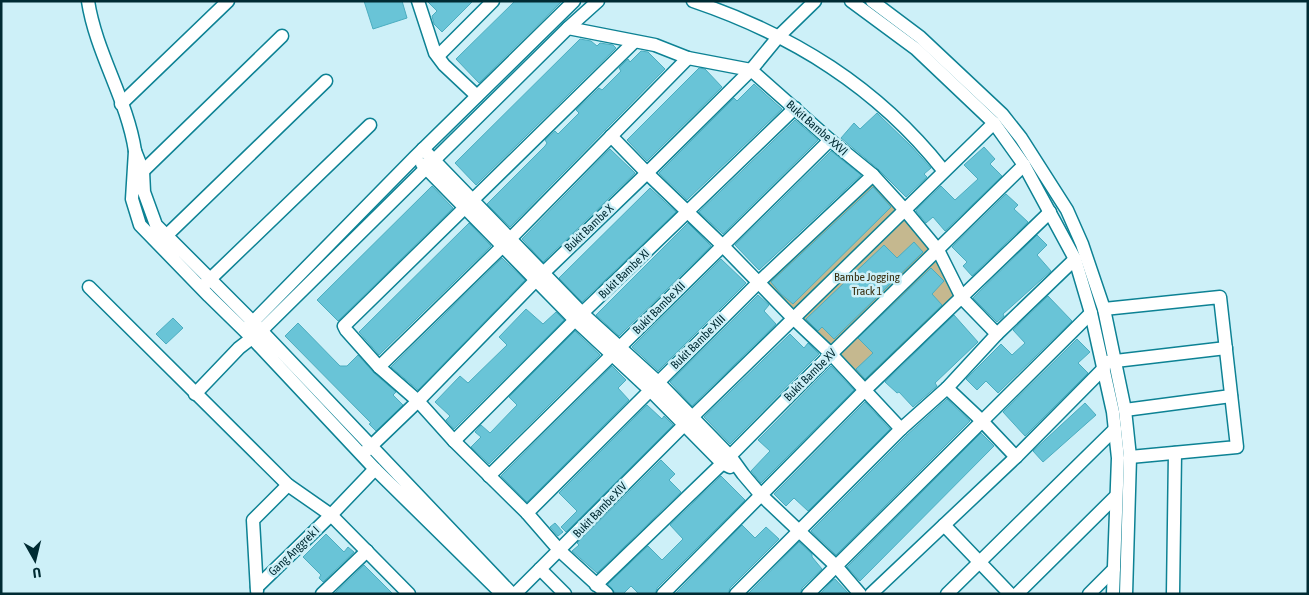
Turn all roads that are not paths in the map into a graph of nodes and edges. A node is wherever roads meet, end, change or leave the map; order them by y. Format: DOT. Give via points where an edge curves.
graph roads {
  1 [pos="88,1"];
  2 [pos="228,1"];
  3 [pos="418,1"];
  4 [pos="492,1"];
  5 [pos="574,1"];
  6 [pos="598,1"];
  7 [pos="693,1"];
  8 [pos="815,1"];
  9 [pos="851,1"];
  10 [pos="872,1"];
  11 [pos="568,28"];
  12 [pos="282,36"];
  13 [pos="779,36"];
  14 [pos="634,42"];
  15 [pos="438,56"];
  16 [pos="688,58"];
  17 [pos="751,70"];
  18 [pos="326,81"];
  19 [pos="477,96"];
  20 [pos="121,104"];
  21 [pos="795,108"];
  22 [pos="994,123"];
  23 [pos="370,125"];
  24 [pos="611,136"];
  25 [pos="830,140"];
  26 [pos="135,151"];
  27 [pos="419,153"];
  28 [pos="1024,164"];
  29 [pos="431,165"];
  30 [pos="943,170"];
  31 [pos="143,171"];
  32 [pos="647,174"];
  33 [pos="872,175"];
  34 [pos="144,192"];
  35 [pos="132,199"];
  36 [pos="469,203"];
  37 [pos="904,209"];
  38 [pos="1050,212"];
  39 [pos="687,213"];
  40 [pos="153,218"];
  41 [pos="140,225"];
  42 [pos="166,236"];
  43 [pos="507,243"];
  44 [pos="722,245"];
  45 [pos="938,250"];
  46 [pos="1075,259"];
  47 [pos="540,276"];
  48 [pos="759,282"];
  49 [pos="205,284"];
  50 [pos="90,287"];
  51 [pos="962,298"];
  52 [pos="1104,309"];
  53 [pos="1091,313"];
  54 [pos="579,317"];
  55 [pos="793,318"];
  56 [pos="253,331"];
  57 [pos="997,334"];
  58 [pos="1226,348"];
  59 [pos="615,352"];
  60 [pos="831,354"];
  61 [pos="1107,364"];
  62 [pos="380,367"];
  63 [pos="654,386"];
  64 [pos="947,388"];
  65 [pos="864,391"];
  66 [pos="194,394"];
  67 [pos="1231,396"];
  68 [pos="418,401"];
  69 [pos="1125,410"];
  70 [pos="981,420"];
  71 [pos="688,421"];
  72 [pos="900,429"];
  73 [pos="1115,429"];
  74 [pos="454,441"];
  75 [pos="367,451"];
  76 [pos="1175,453"];
  77 [pos="1016,457"];
  78 [pos="1130,457"];
  79 [pos="726,459"];
  80 [pos="375,469"];
  81 [pos="488,476"];
  82 [pos="288,485"];
  83 [pos="760,494"];
  84 [pos="1116,496"];
  85 [pos="527,513"];
  86 [pos="330,515"];
  87 [pos="944,525"];
  88 [pos="799,531"];
  89 [pos="560,551"];
  90 [pos="366,552"];
  91 [pos="979,562"];
  92 [pos="836,566"];
  93 [pos="540,569"];
  94 [pos="1114,569"];
  95 [pos="596,585"];
  96 [pos="257,590"];
  97 [pos="402,591"];
  98 [pos="322,594"];
  99 [pos="502,594"];
  100 [pos="514,594"];
  101 [pos="565,594"];
  102 [pos="607,594"];
  103 [pos="663,594"];
  104 [pos="736,594"];
  105 [pos="808,594"];
  106 [pos="860,594"];
  107 [pos="871,594"];
  108 [pos="947,594"];
  109 [pos="1010,594"];
  110 [pos="1017,594"];
  111 [pos="1089,594"];
  112 [pos="1113,594"];
  113 [pos="1126,594"];
  114 [pos="1173,594"];
  1 -- 20 [label="street"];
  2 -- 20 [label="street"];
  3 -- 15 [label="street"];
  4 -- 15 [label="street"];
  5 -- 19 [label="street"];
  6 -- 11 [label="street"];
  7 -- 13 [label="street"];
  8 -- 13 [label="street, Bukit Bambe X"];
  9 -- 22 [label="street" via="916,49"];
  10 -- 52 [label="street" via="920,37 960,73 1002,114 1021,138 1067,210"];
  11 -- 14 [label="street"];
  11 -- 29 [label="street"];
  12 -- 31 [label="street"];
  13 -- 17 [label="street, Bukit Bambe X"];
  13 -- 30 [label="street" via="844,75 888,110"];
  14 -- 16 [label="street"];
  14 -- 36 [label="street"];
  15 -- 19 [label="street"];
  16 -- 17 [label="street"];
  16 -- 24 [label="street"];
  17 -- 21 [label="street, Bukit Bambe XXVI"];
  17 -- 32 [label="street, Bukit Bambe X"];
  18 -- 42 [label="street"];
  19 -- 27 [label="street"];
  20 -- 26 [label="street"];
  21 -- 25 [label="street, Bukit Bambe XXVI"];
  21 -- 39 [label="street, Bukit Bambe XI"];
  22 -- 28 [label="street"];
  22 -- 30 [label="street, Bukit Bambe XIV"];
  23 -- 49 [label="street"];
  24 -- 32 [label="street"];
  24 -- 43 [label="street"];
  25 -- 33 [label="street, Bukit Bambe XXVI"];
  25 -- 44 [label="street, Bukit Bambe XII"];
  26 -- 31 [label="street"];
  26 -- 35 [label="street"];
  27 -- 29 [label="street"];
  27 -- 56 [label="street"];
  28 -- 38 [label="street"];
  28 -- 45 [label="street, Bukit Bambe XV"];
  29 -- 36 [label="street"];
  29 -- 56 [label="street"];
  30 -- 37 [label="street, Bukit Bambe XIV"];
  31 -- 34 [label="street"];
  32 -- 39 [label="street"];
  32 -- 47 [label="street, Bukit Bambe X"];
  33 -- 37 [label="street, Bukit Bambe XXVI"];
  33 -- 48 [label="street, Bukit Bambe XIII"];
  34 -- 35 [label="street"];
  34 -- 40 [label="street"];
  35 -- 41 [label="street"];
  36 -- 43 [label="street"];
  36 -- 62 [label="street" via="344,324"];
  37 -- 45 [label="street, Bukit Bambe XXVI"];
  37 -- 55 [label="street, Bukit Bambe XIV"];
  38 -- 46 [label="street"];
  38 -- 51 [label="street"];
  39 -- 44 [label="street"];
  39 -- 54 [label="street, Bukit Bambe XI"];
  40 -- 41 [label="street"];
  40 -- 42 [label="street"];
  41 -- 49 [label="street"];
  42 -- 49 [label="street"];
  43 -- 47 [label="street"];
  43 -- 62 [label="street"];
  44 -- 48 [label="street"];
  44 -- 59 [label="street, Bukit Bambe XII"];
  45 -- 51 [label="street, Bukit Bambe XXVI"];
  45 -- 60 [label="street, Bukit Bambe XV"];
  46 -- 53 [label="street"];
  46 -- 57 [label="street"];
  47 -- 54 [label="street"];
  47 -- 68 [label="street, Bukit Bambe X"];
  48 -- 55 [label="street"];
  48 -- 63 [label="street, Bukit Bambe XIII"];
  49 -- 56 [label="street"];
  50 -- 66 [label="street"];
  51 -- 57 [label="street, Bukit Bambe XXVI"];
  51 -- 65 [label="street"];
  52 -- 58 [label="street" via="1220,297"];
  52 -- 61 [label="street"];
  53 -- 61 [label="street"];
  53 -- 70 [label="street"];
  54 -- 59 [label="street"];
  54 -- 74 [label="street, Bukit Bambe XI"];
  55 -- 60 [label="street"];
  55 -- 71 [label="street, Bukit Bambe XIV"];
  56 -- 66 [label="street"];
  56 -- 75 [label="street"];
  57 -- 64 [label="street"];
  58 -- 61 [label="street"];
  58 -- 67 [label="street"];
  59 -- 63 [label="street"];
  59 -- 81 [label="street, Bukit Bambe XII"];
  60 -- 65 [label="street"];
  60 -- 79 [label="street, Bukit Bambe XV"];
  61 -- 69 [label="street"];
  61 -- 73 [label="street"];
  61 -- 77 [label="street"];
  62 -- 68 [label="street"];
  63 -- 71 [label="street"];
  63 -- 85 [label="street, Bukit Bambe XIII"];
  64 -- 70 [label="street"];
  64 -- 72 [label="street"];
  65 -- 72 [label="street"];
  65 -- 83 [label="street"];
  66 -- 82 [label="street"];
  67 -- 69 [label="street"];
  67 -- 76 [label="street" via="1237,447"];
  68 -- 74 [label="street"];
  68 -- 75 [label="street, Bukit Bambe X"];
  69 -- 78 [label="street"];
  70 -- 77 [label="street"];
  70 -- 92 [label="street"];
  71 -- 79 [label="street"];
  71 -- 89 [label="street, Bukit Bambe XIV"];
  72 -- 88 [label="street"];
  73 -- 84 [label="street" via="1118,458"];
  73 -- 91 [label="street"];
  74 -- 81 [label="street"];
  75 -- 80 [label="street"];
  75 -- 100 [label="street"];
  76 -- 78 [label="street"];
  76 -- 114 [label="street"];
  77 -- 87 [label="street"];
  78 -- 113 [label="street"];
  79 -- 83 [label="street"];
  79 -- 95 [label="street, Bukit Bambe XV"];
  80 -- 86 [label="street, Gang Anggrek I"];
  80 -- 99 [label="street"];
  81 -- 85 [label="street"];
  82 -- 86 [label="street"];
  82 -- 96 [label="street" via="253,520"];
  83 -- 88 [label="street"];
  83 -- 103 [label="street"];
  84 -- 94 [label="street"];
  84 -- 110 [label="street"];
  85 -- 89 [label="street"];
  86 -- 90 [label="street"];
  86 -- 96 [label="street, Gang Anggrek I"];
  87 -- 91 [label="street"];
  87 -- 107 [label="street"];
  88 -- 92 [label="street"];
  88 -- 104 [label="street"];
  89 -- 93 [label="street, Bukit Bambe XIV"];
  89 -- 95 [label="street"];
  90 -- 97 [label="street"];
  90 -- 98 [label="street"];
  91 -- 108 [label="street"];
  91 -- 109 [label="street"];
  92 -- 105 [label="street"];
  92 -- 106 [label="street"];
  93 -- 100 [label="street, Bukit Bambe XIV"];
  93 -- 101 [label="street"];
  94 -- 111 [label="street"];
  94 -- 112 [label="street"];
  95 -- 102 [label="street"];
}
